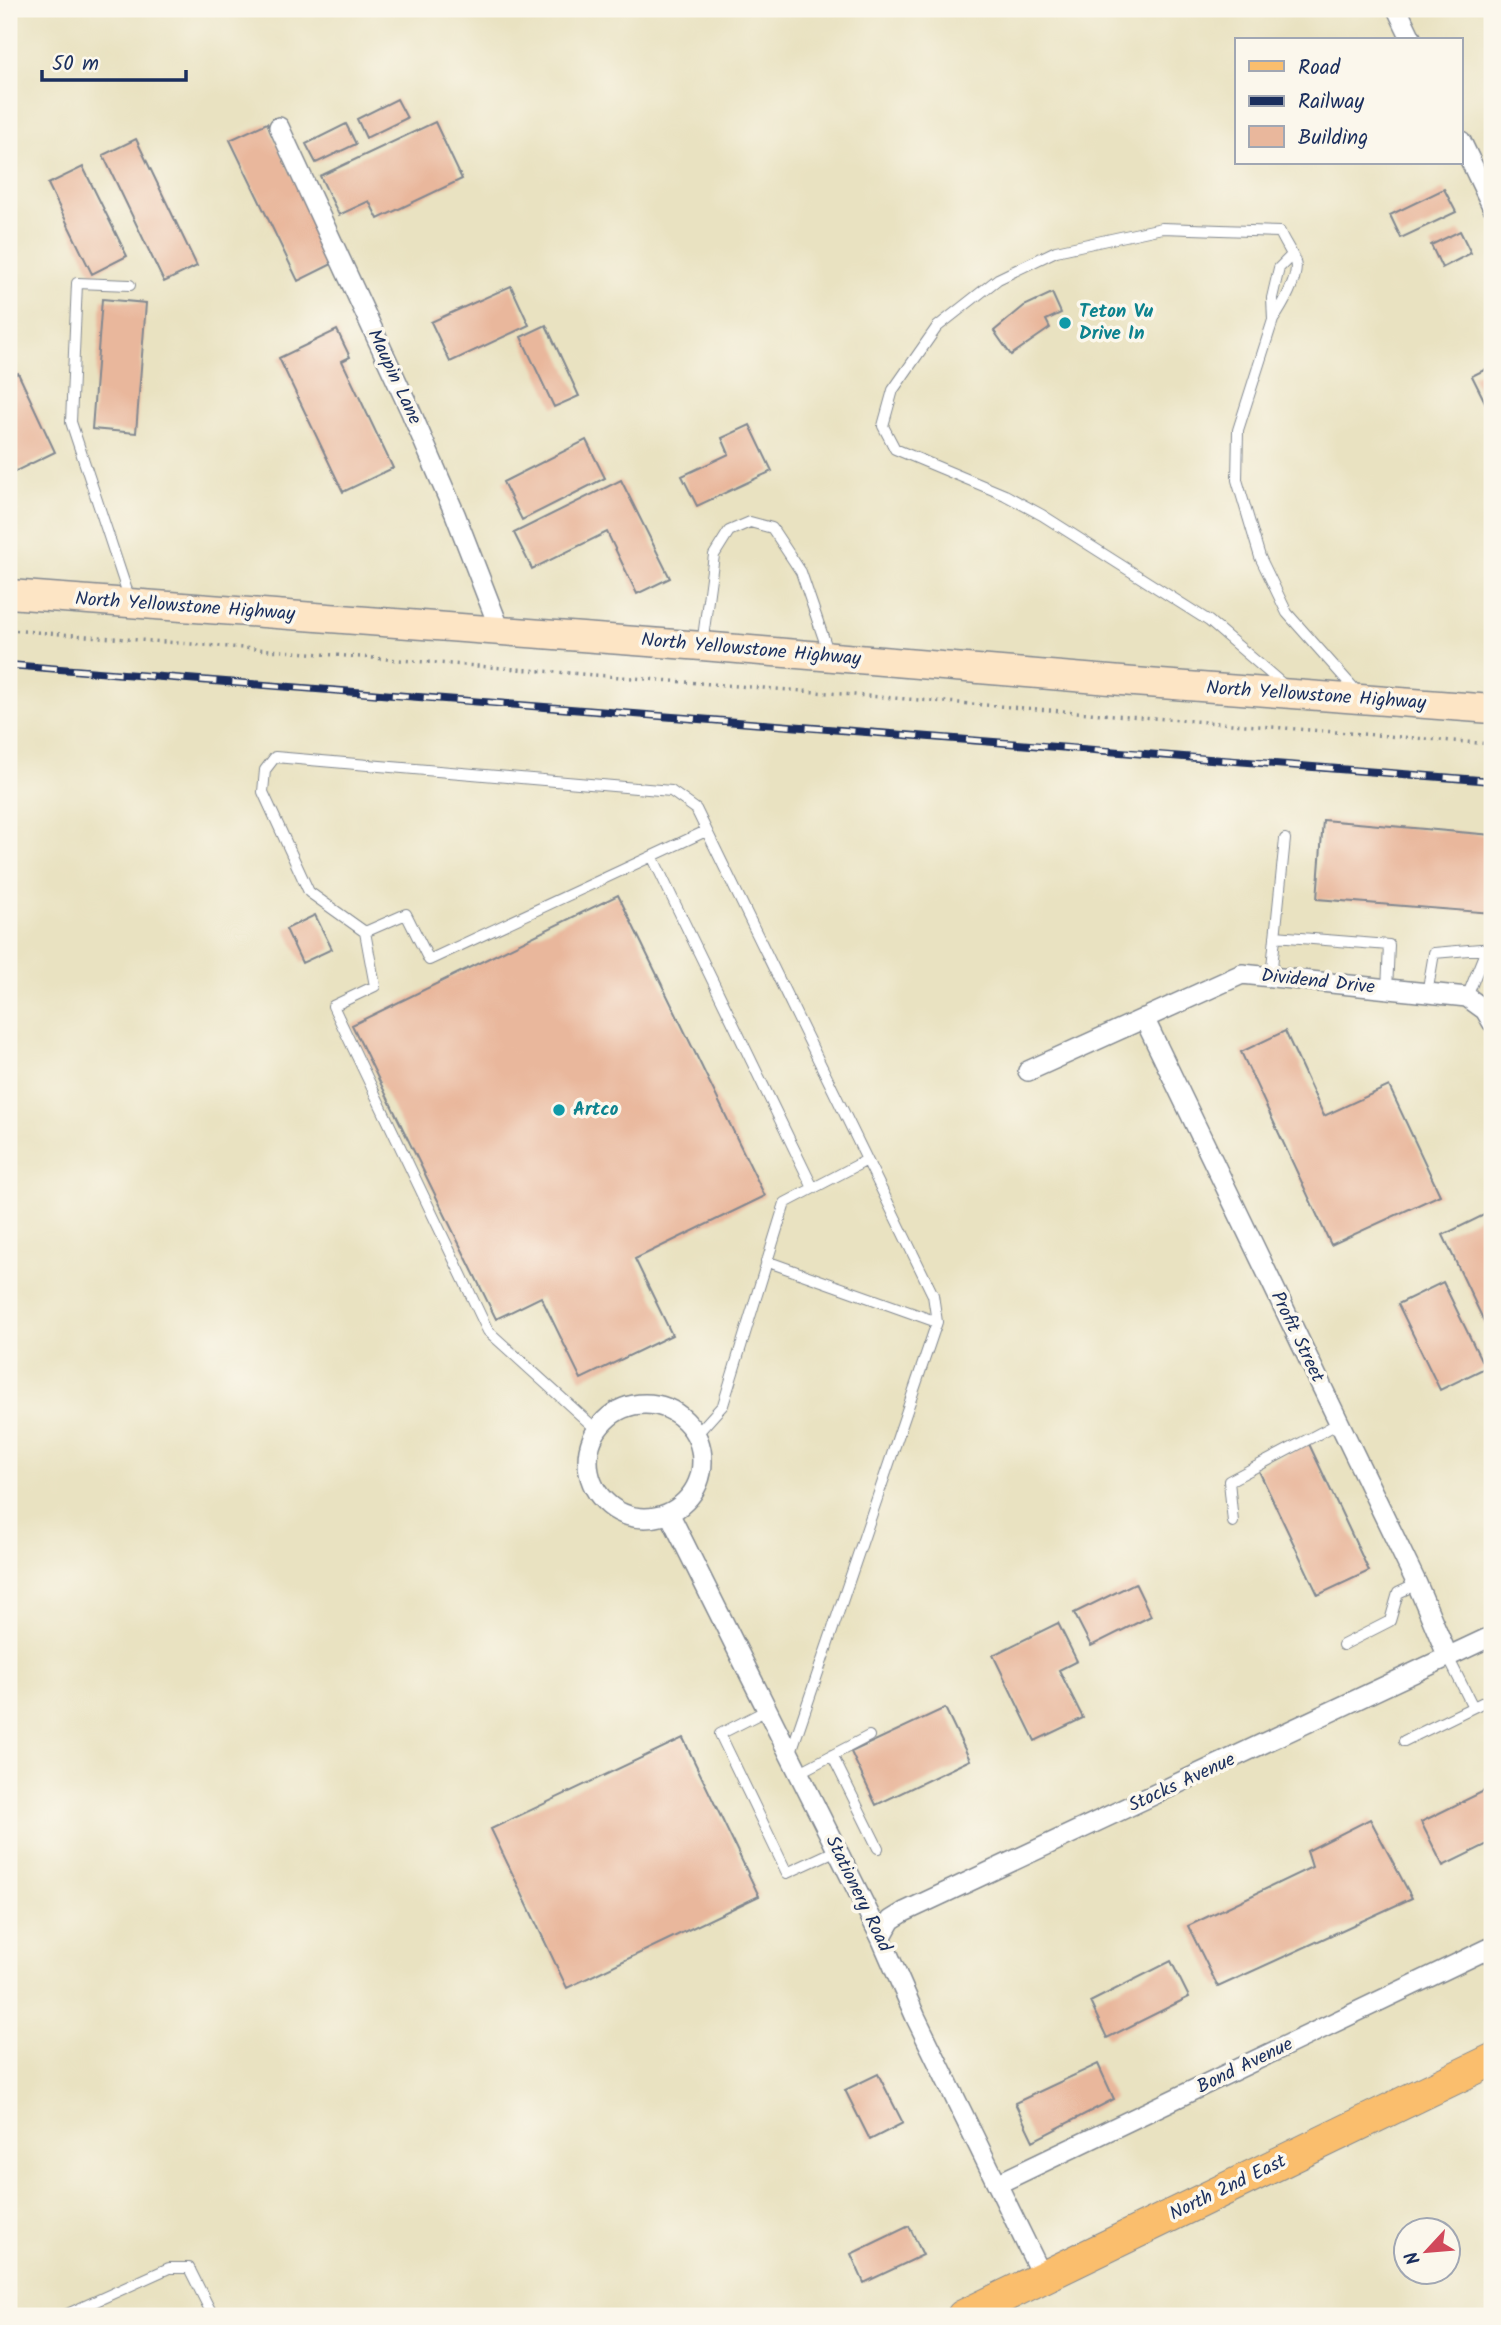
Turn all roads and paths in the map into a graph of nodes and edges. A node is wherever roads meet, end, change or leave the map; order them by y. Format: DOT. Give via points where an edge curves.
graph roads {
  1 [pos="1397,9"];
  2 [pos="1411,38"];
  3 [pos="279,127"];
  4 [pos="1462,143"];
  5 [pos="1492,206"];
  6 [pos="1291,256"];
  7 [pos="130,285"];
  8 [pos="1273,320"];
  9 [pos="9,594"];
  10 [pos="131,603"];
  11 [pos="9,630"];
  12 [pos="500,630"];
  13 [pos="702,646"];
  14 [pos="830,657"];
  15 [pos="1294,694"];
  16 [pos="1364,699"];
  17 [pos="1492,709"];
  18 [pos="1492,744"];
  19 [pos="706,831"];
  20 [pos="1285,839"];
  21 [pos="652,856"];
  22 [pos="365,932"];
  23 [pos="1275,936"];
  24 [pos="1489,947"];
  25 [pos="1271,977"];
  26 [pos="1387,990"];
  27 [pos="1427,995"];
  28 [pos="1467,997"];
  29 [pos="1144,1018"];
  30 [pos="1492,1022"];
  31 [pos="1028,1070"];
  32 [pos="867,1160"];
  33 [pos="813,1188"];
  34 [pos="765,1261"];
  35 [pos="937,1322"];
  36 [pos="1339,1423"];
  37 [pos="597,1430"];
  38 [pos="696,1435"];
  39 [pos="669,1513"];
  40 [pos="1233,1522"];
  41 [pos="1417,1584"];
  42 [pos="1492,1636"];
  43 [pos="1343,1645"];
  44 [pos="1448,1657"];
  45 [pos="1492,1698"];
  46 [pos="1473,1707"];
  47 [pos="768,1710"];
  48 [pos="869,1735"];
  49 [pos="1404,1741"];
  50 [pos="832,1755"];
  51 [pos="794,1764"];
  52 [pos="878,1848"];
  53 [pos="837,1850"];
  54 [pos="881,1938"];
  55 [pos="1492,1947"];
  56 [pos="1492,2060"];
  57 [pos="997,2184"];
  58 [pos="1044,2278"];
  59 [pos="63,2316"];
  60 [pos="213,2316"];
  61 [pos="963,2316"];
  1 -- 2 [label="street"];
  3 -- 12 [label="street, Maupin Lane" via="410,410"];
  4 -- 5 [label="street"];
  6 -- 8 [label="lane" via="1279,268 1272,298"];
  6 -- 8 [label="lane" via="1296,263 1293,278"];
  6 -- 15 [label="lane" via="1280,232 1162,228 1056,251 998,279 937,327 893,390 883,426 895,449 1042,515 1209,621"];
  7 -- 10 [label="lane" via="77,283 71,422"];
  8 -- 16 [label="lane" via="1238,430 1237,480 1260,557 1287,613"];
  9 -- 10 [label="main road, North Yellowstone Highway"];
  10 -- 12 [label="main road, North Yellowstone Highway"];
  11 -- 18 [label="path"];
  12 -- 13 [label="main road, North Yellowstone Highway"];
  13 -- 14 [label="main road, North Yellowstone Highway"];
  13 -- 14 [label="lane" via="715,555 729,531 750,522 772,528 802,572"];
  14 -- 15 [label="main road, North Yellowstone Highway"];
  15 -- 16 [label="main road, North Yellowstone Highway"];
  16 -- 17 [label="main road, North Yellowstone Highway"];
  19 -- 21 [label="lane"];
  19 -- 22 [label="lane" via="696,809 671,791 275,757 265,770 263,792 309,892"];
  19 -- 32 [label="lane"];
  20 -- 23 [label="lane"];
  21 -- 22 [label="lane" via="429,960 406,914"];
  21 -- 33 [label="lane"];
  22 -- 37 [label="lane" via="375,986 333,1006 488,1331"];
  23 -- 25 [label="lane"];
  23 -- 26 [label="lane" via="1389,945"];
  24 -- 27 [label="lane" via="1434,953"];
  24 -- 28 [label="lane"];
  25 -- 26 [label="street, Dividend Drive"];
  25 -- 29 [label="street, Dividend Drive" via="1242,974"];
  26 -- 27 [label="street, Dividend Drive"];
  27 -- 28 [label="street, Dividend Drive"];
  28 -- 30 [label="street" via="1485,1010"];
  29 -- 31 [label="street, Dividend Drive"];
  29 -- 36 [label="street, Profit Street"];
  32 -- 33 [label="lane"];
  32 -- 35 [label="lane" via="933,1295"];
  33 -- 34 [label="lane" via="785,1203"];
  34 -- 35 [label="lane"];
  34 -- 38 [label="lane" via="723,1405"];
  35 -- 51 [label="lane"];
  36 -- 40 [label="lane" via="1229,1481"];
  36 -- 41 [label="street, Profit Street"];
  37 -- 38 [label="street" via="617,1410 652,1404 670,1409"];
  37 -- 39 [label="street" via="588,1458 599,1495 631,1516"];
  38 -- 39 [label="street" via="701,1471 695,1488"];
  39 -- 47 [label="street, Stationery Road"];
  41 -- 43 [label="lane" via="1398,1593 1390,1621"];
  41 -- 44 [label="street, Profit Street"];
  42 -- 44 [label="street, Stocks Avenue"];
  44 -- 46 [label="lane"];
  44 -- 54 [label="street, Stocks Avenue" via="904,1912 891,1920"];
  45 -- 46 [label="lane"];
  46 -- 49 [label="lane"];
  47 -- 51 [label="street, Stationery Road"];
  47 -- 53 [label="lane" via="720,1734 787,1873"];
  48 -- 50 [label="lane"];
  50 -- 51 [label="lane"];
  50 -- 52 [label="lane"];
  51 -- 53 [label="street, Stationery Road"];
  53 -- 54 [label="street, Stationery Road"];
  54 -- 57 [label="street, Stationery Road"];
  55 -- 57 [label="street, Bond Avenue"];
  56 -- 58 [label="main road, North 2nd East"];
  57 -- 58 [label="street, Stationery Road"];
  58 -- 61 [label="main road, North 2nd East"];
  59 -- 60 [label="lane" via="169,2268 189,2268"];
}
